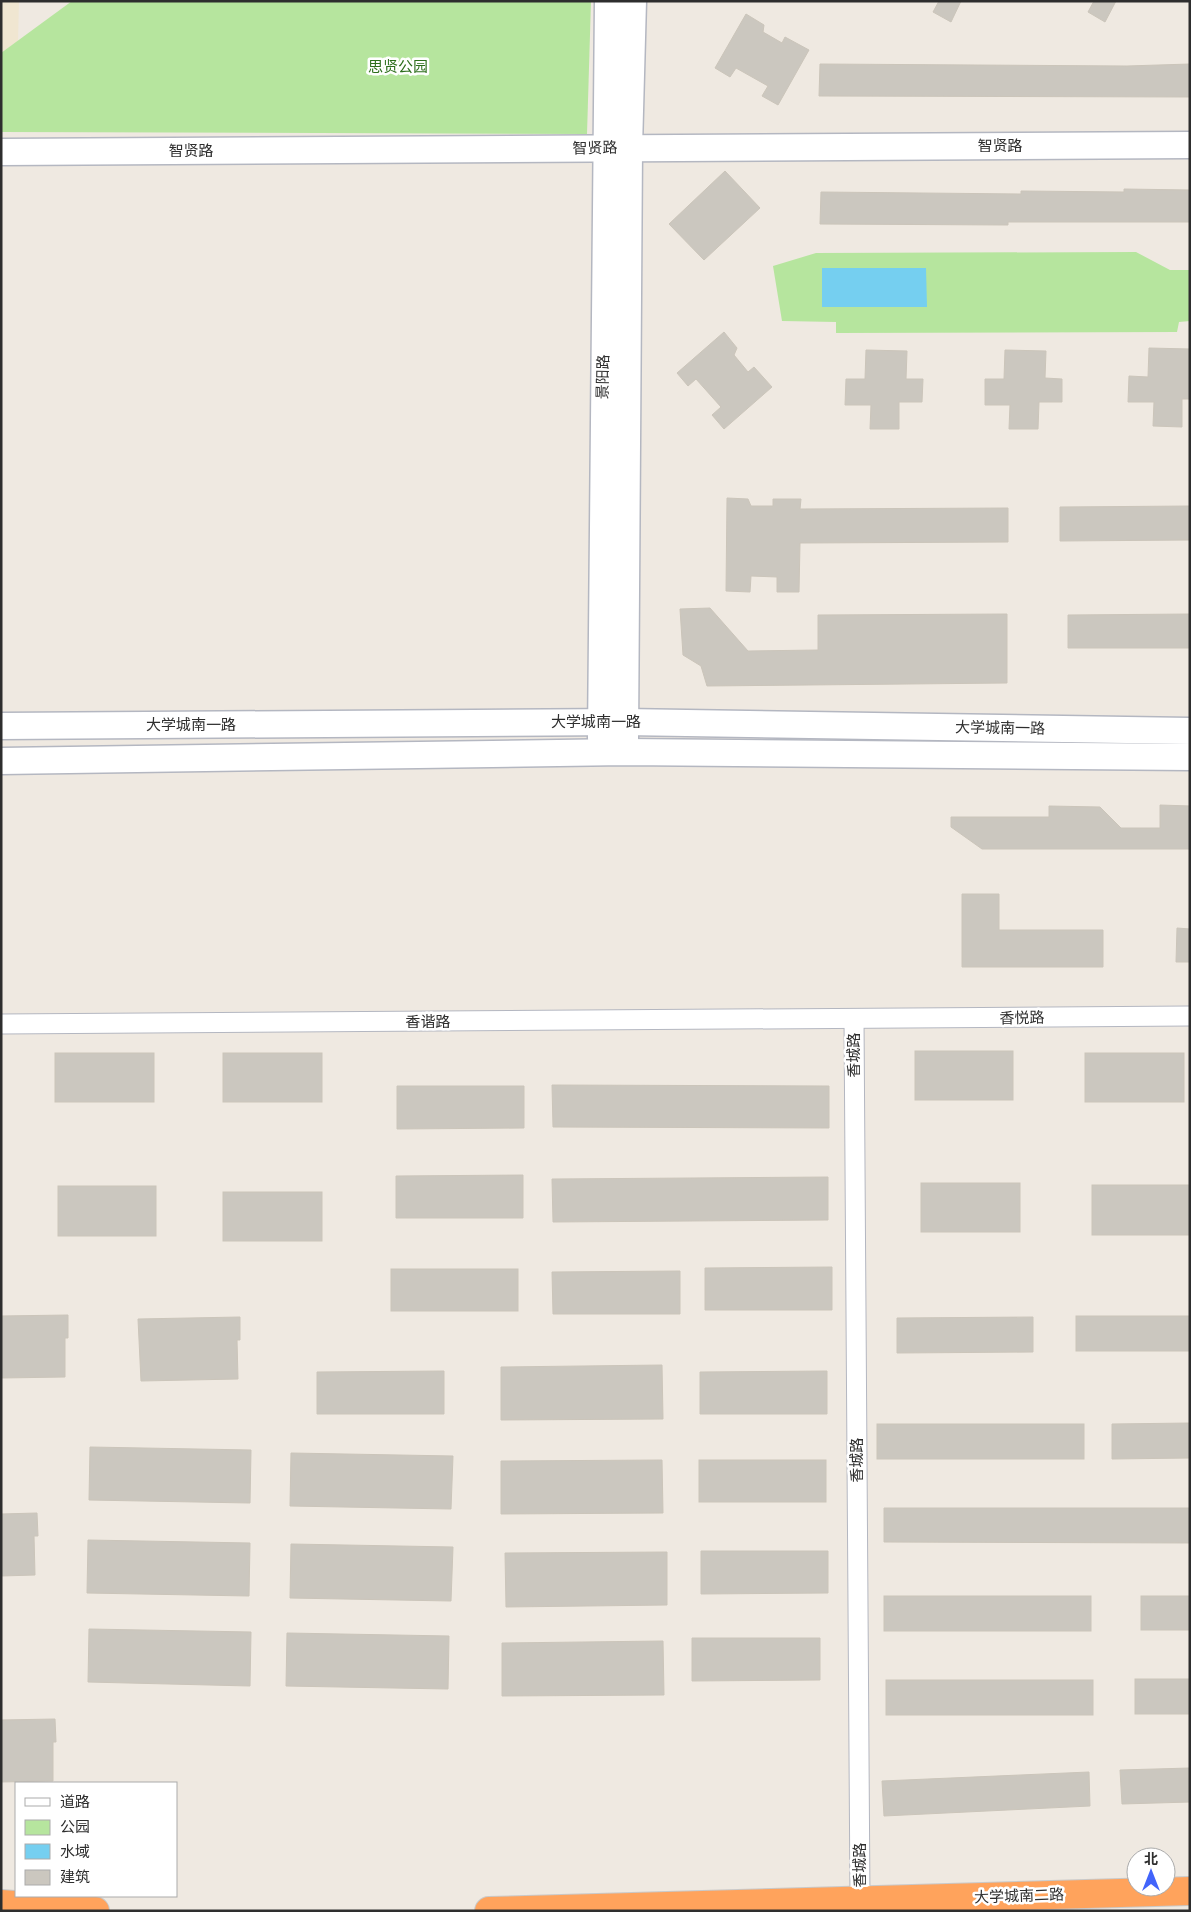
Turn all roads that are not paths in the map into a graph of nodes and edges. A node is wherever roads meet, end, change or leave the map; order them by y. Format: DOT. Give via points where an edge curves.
graph roads {
  1 [pos="608,1"];
  2 [pos="633,1"];
  3 [pos="1190,145"];
  4 [pos="618,148"];
  5 [pos="1,152"];
  6 [pos="613,722"];
  7 [pos="1,726"];
  8 [pos="1190,731"];
  9 [pos="613,753"];
  10 [pos="1190,757"];
  11 [pos="1,761"];
  12 [pos="1190,1016"];
  13 [pos="854,1020"];
  14 [pos="1,1024"];
  15 [pos="1190,1891"];
  16 [pos="860,1900"];
  17 [pos="1,1904"];
  18 [pos="95,1911"];
  19 [pos="489,1911"];
  1 -- 4 [label="main road, 景阳路"];
  2 -- 4 [label="main road, 景阳路"];
  3 -- 4 [label="main road, 智贤路"];
  4 -- 5 [label="main road, 智贤路"];
  4 -- 6 [label="main road, 景阳路"];
  6 -- 7 [label="main road, 大学城南一路"];
  6 -- 8 [label="main road, 大学城南一路"];
  6 -- 9 [label="main road, 景阳路"];
  9 -- 10 [label="main road, 大学城南一路"];
  9 -- 11 [label="main road, 大学城南一路"];
  12 -- 13 [label="street, 香悦路"];
  13 -- 14 [label="street, 香谐路"];
  13 -- 16 [label="street, 香城路"];
  15 -- 16 [label="highway, 大学城南二路"];
  16 -- 19 [label="highway, 大学城南二路"];
  17 -- 18 [label="highway"];
}
